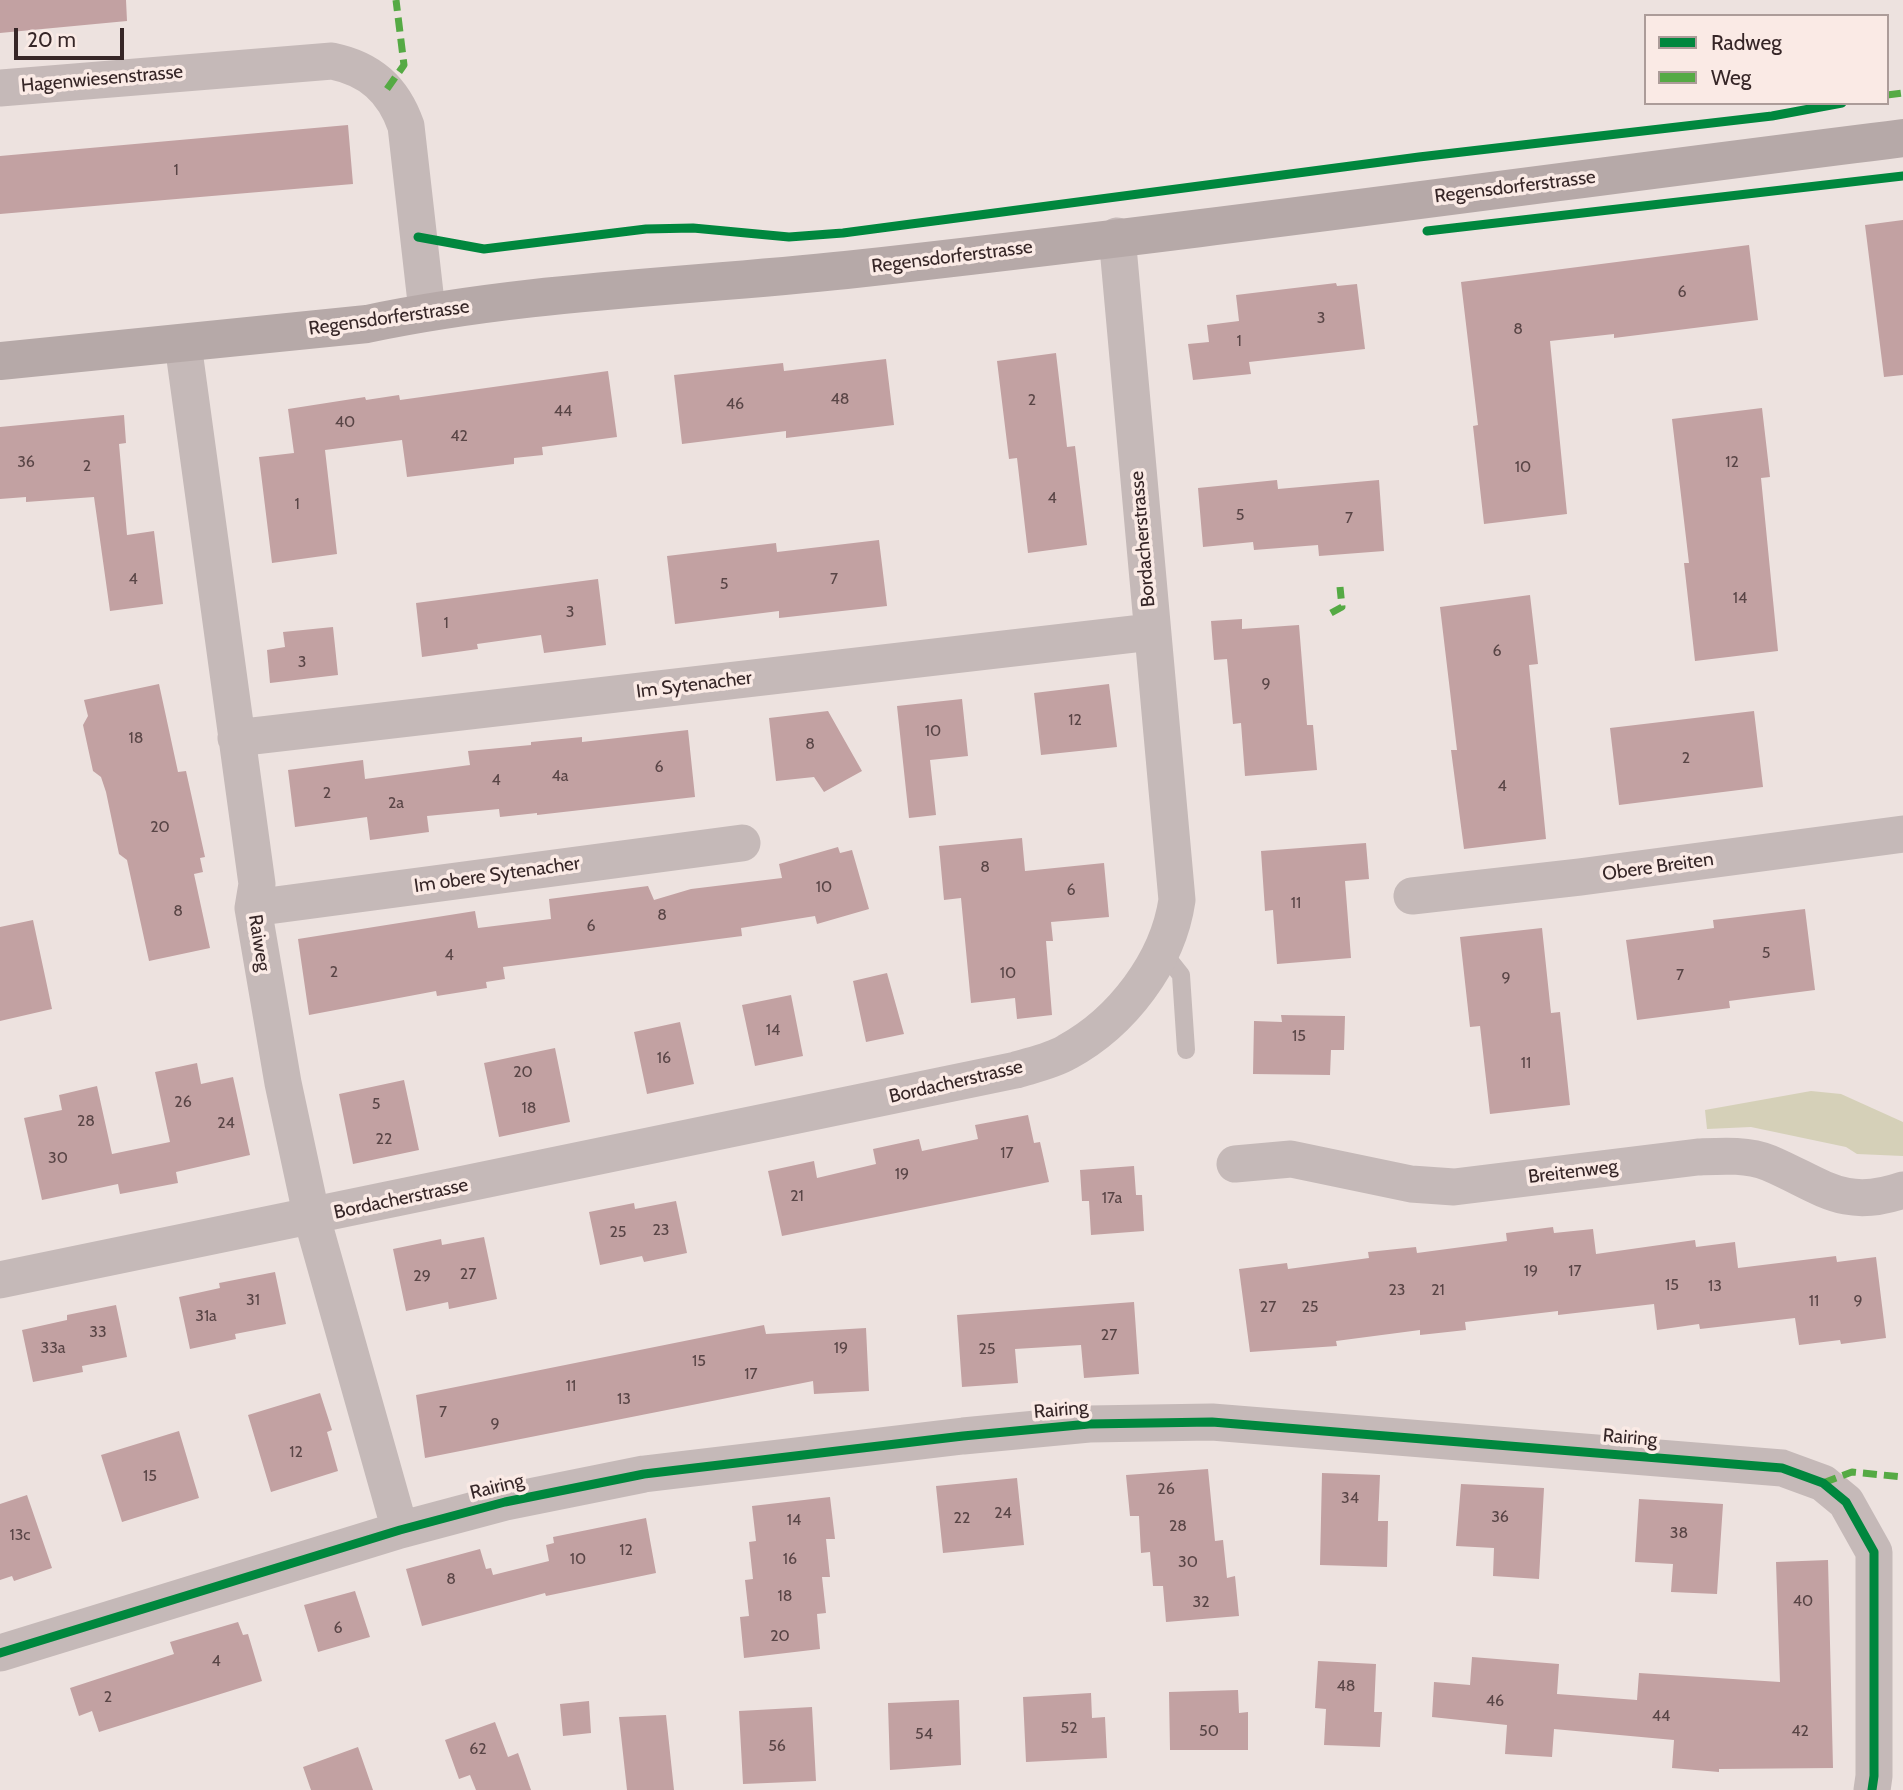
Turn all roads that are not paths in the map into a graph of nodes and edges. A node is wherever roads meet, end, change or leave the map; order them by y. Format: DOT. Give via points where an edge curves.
graph roads {
  1 [pos="0,88"];
  2 [pos="1903,138"];
  3 [pos="1118,236"];
  4 [pos="427,311"];
  5 [pos="183,344"];
  6 [pos="0,360"];
  7 [pos="1151,632"];
  8 [pos="236,738"];
  9 [pos="1903,834"];
  10 [pos="742,842"];
  11 [pos="1412,895"];
  12 [pos="253,908"];
  13 [pos="1162,951"];
  14 [pos="1186,1051"];
  15 [pos="1235,1164"];
  16 [pos="1903,1190"];
  17 [pos="312,1217"];
  18 [pos="0,1280"];
  19 [pos="400,1530"];
  20 [pos="0,1653"];
  21 [pos="1872,1790"];
  1 -- 4 [label="street, Hagenwiesenstrasse" via="321,61 352,65 371,75 399,106 406,126"];
  2 -- 3 [label="street, Regensdorferstrasse"];
  3 -- 4 [label="street, Regensdorferstrasse" via="845,270"];
  3 -- 7 [label="street, Bordacherstrasse"];
  4 -- 5 [label="street, Regensdorferstrasse" via="367,324"];
  5 -- 6 [label="street, Regensdorferstrasse"];
  5 -- 8 [label="street, Raiweg"];
  7 -- 8 [label="street, Im Sytenacher"];
  7 -- 13 [label="street, Bordacherstrasse" via="1177,900"];
  8 -- 12 [label="street, Raiweg" via="257,884"];
  9 -- 11 [label="street, Obere Breiten"];
  10 -- 12 [label="street, Im obere Sytenacher"];
  12 -- 17 [label="street, Raiweg"];
  13 -- 14 [label="lane" via="1181,975"];
  13 -- 17 [label="street, Bordacherstrasse" via="1121,1012 1066,1053 1016,1070"];
  15 -- 16 [label="street, Breitenweg" via="1291,1159 1411,1184 1454,1187 1734,1156 1767,1163 1837,1197 1862,1200"];
  17 -- 18 [label="street, Bordacherstrasse"];
  17 -- 19 [label="street, Raiweg"];
  19 -- 20 [label="street, Rairing"];
  19 -- 21 [label="street, Rairing" via="505,1502 644,1474 1089,1424 1212,1422 1782,1468 1823,1483 1846,1502 1874,1552"];
}
